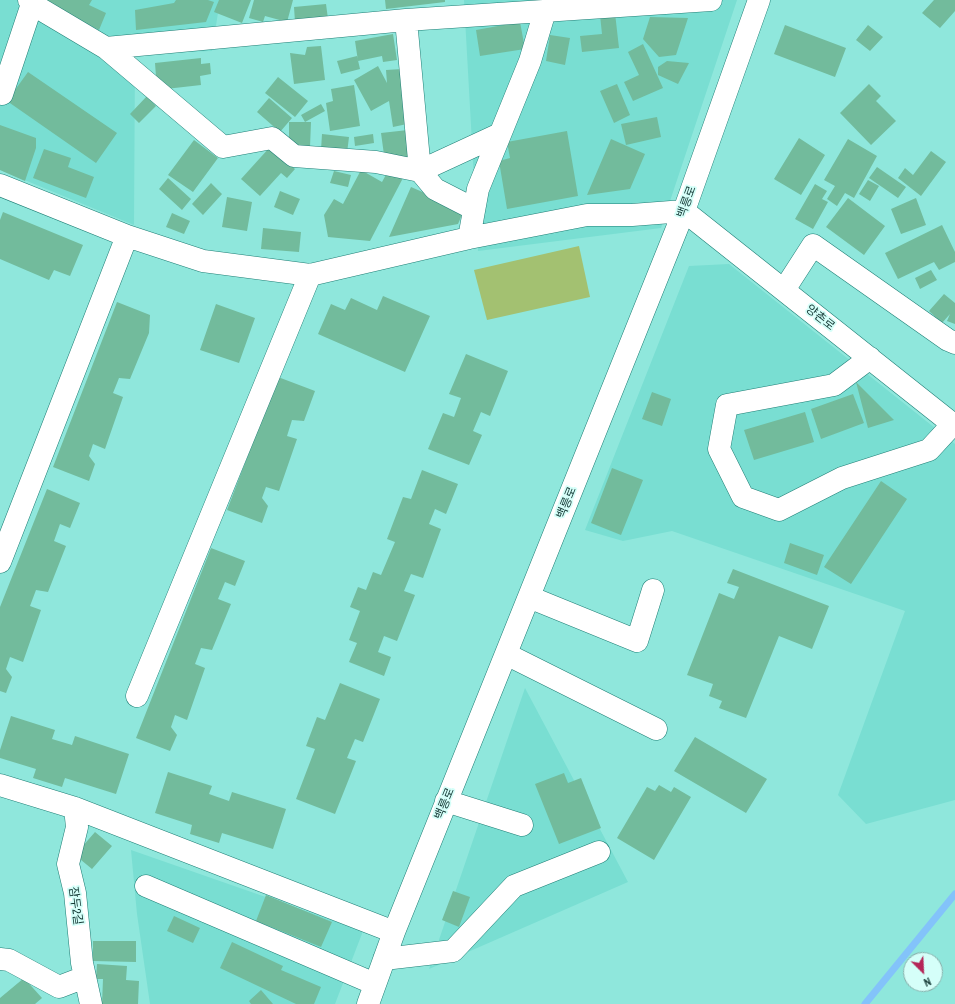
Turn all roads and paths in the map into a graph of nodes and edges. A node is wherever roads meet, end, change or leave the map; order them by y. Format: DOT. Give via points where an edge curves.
graph roads {
  1 [pos="710,0"];
  2 [pos="759,0"];
  3 [pos="30,2"];
  4 [pos="546,11"];
  5 [pos="406,20"];
  6 [pos="106,48"];
  7 [pos="2,94"];
  8 [pos="500,134"];
  9 [pos="420,171"];
  10 [pos="0,184"];
  11 [pos="474,209"];
  12 [pos="684,211"];
  13 [pos="127,236"];
  14 [pos="469,238"];
  15 [pos="310,275"];
  16 [pos="784,290"];
  17 [pos="955,343"];
  18 [pos="870,358"];
  19 [pos="954,425"];
  20 [pos="0,562"];
  21 [pos="653,590"];
  22 [pos="529,597"];
  23 [pos="506,654"];
  24 [pos="137,696"];
  25 [pos="656,729"];
  26 [pos="0,786"];
  27 [pos="446,801"];
  28 [pos="76,808"];
  29 [pos="522,825"];
  30 [pos="599,852"];
  31 [pos="146,886"];
  32 [pos="394,932"];
  33 [pos="0,959"];
  34 [pos="384,959"];
  35 [pos="85,977"];
  36 [pos="375,984"];
  37 [pos="91,1004"];
  38 [pos="368,1004"];
  1 -- 4 [label="street"];
  2 -- 12 [label="street, 백릉로"];
  3 -- 6 [label="street"];
  3 -- 7 [label="street"];
  4 -- 5 [label="street"];
  4 -- 8 [label="street" via="530,61"];
  5 -- 6 [label="street"];
  5 -- 9 [label="street"];
  6 -- 9 [label="street" via="223,147 272,138 294,156 376,162"];
  8 -- 9 [label="street"];
  8 -- 11 [label="street" via="478,189"];
  9 -- 11 [label="street" via="435,189"];
  10 -- 13 [label="street"];
  11 -- 14 [label="street"];
  12 -- 14 [label="street" via="587,215"];
  12 -- 16 [label="street, 양촌로"];
  12 -- 22 [label="street, 백릉로"];
  13 -- 15 [label="street" via="203,261"];
  13 -- 20 [label="street"];
  14 -- 15 [label="street"];
  15 -- 24 [label="street"];
  16 -- 17 [label="street" via="813,245"];
  16 -- 18 [label="street, 양촌로"];
  18 -- 19 [label="street, 양촌로"];
  18 -- 19 [label="street" via="834,385 727,405 719,449 743,497 779,510 842,478 929,450"];
  21 -- 22 [label="street" via="638,641"];
  22 -- 23 [label="street, 백릉로"];
  23 -- 25 [label="street"];
  23 -- 27 [label="street, 백릉로"];
  26 -- 28 [label="street"];
  27 -- 29 [label="street"];
  27 -- 32 [label="street, 백릉로"];
  28 -- 32 [label="street"];
  28 -- 35 [label="street, 잠두2길" via="77,827 68,864 75,893"];
  30 -- 34 [label="street" via="514,886 453,951"];
  31 -- 36 [label="street"];
  32 -- 34 [label="street, 백릉로"];
  33 -- 35 [label="street" via="9,960 58,987"];
  34 -- 36 [label="street, 백릉로"];
  35 -- 37 [label="street, 잠두2길"];
  36 -- 38 [label="street, 백릉로"];
}
